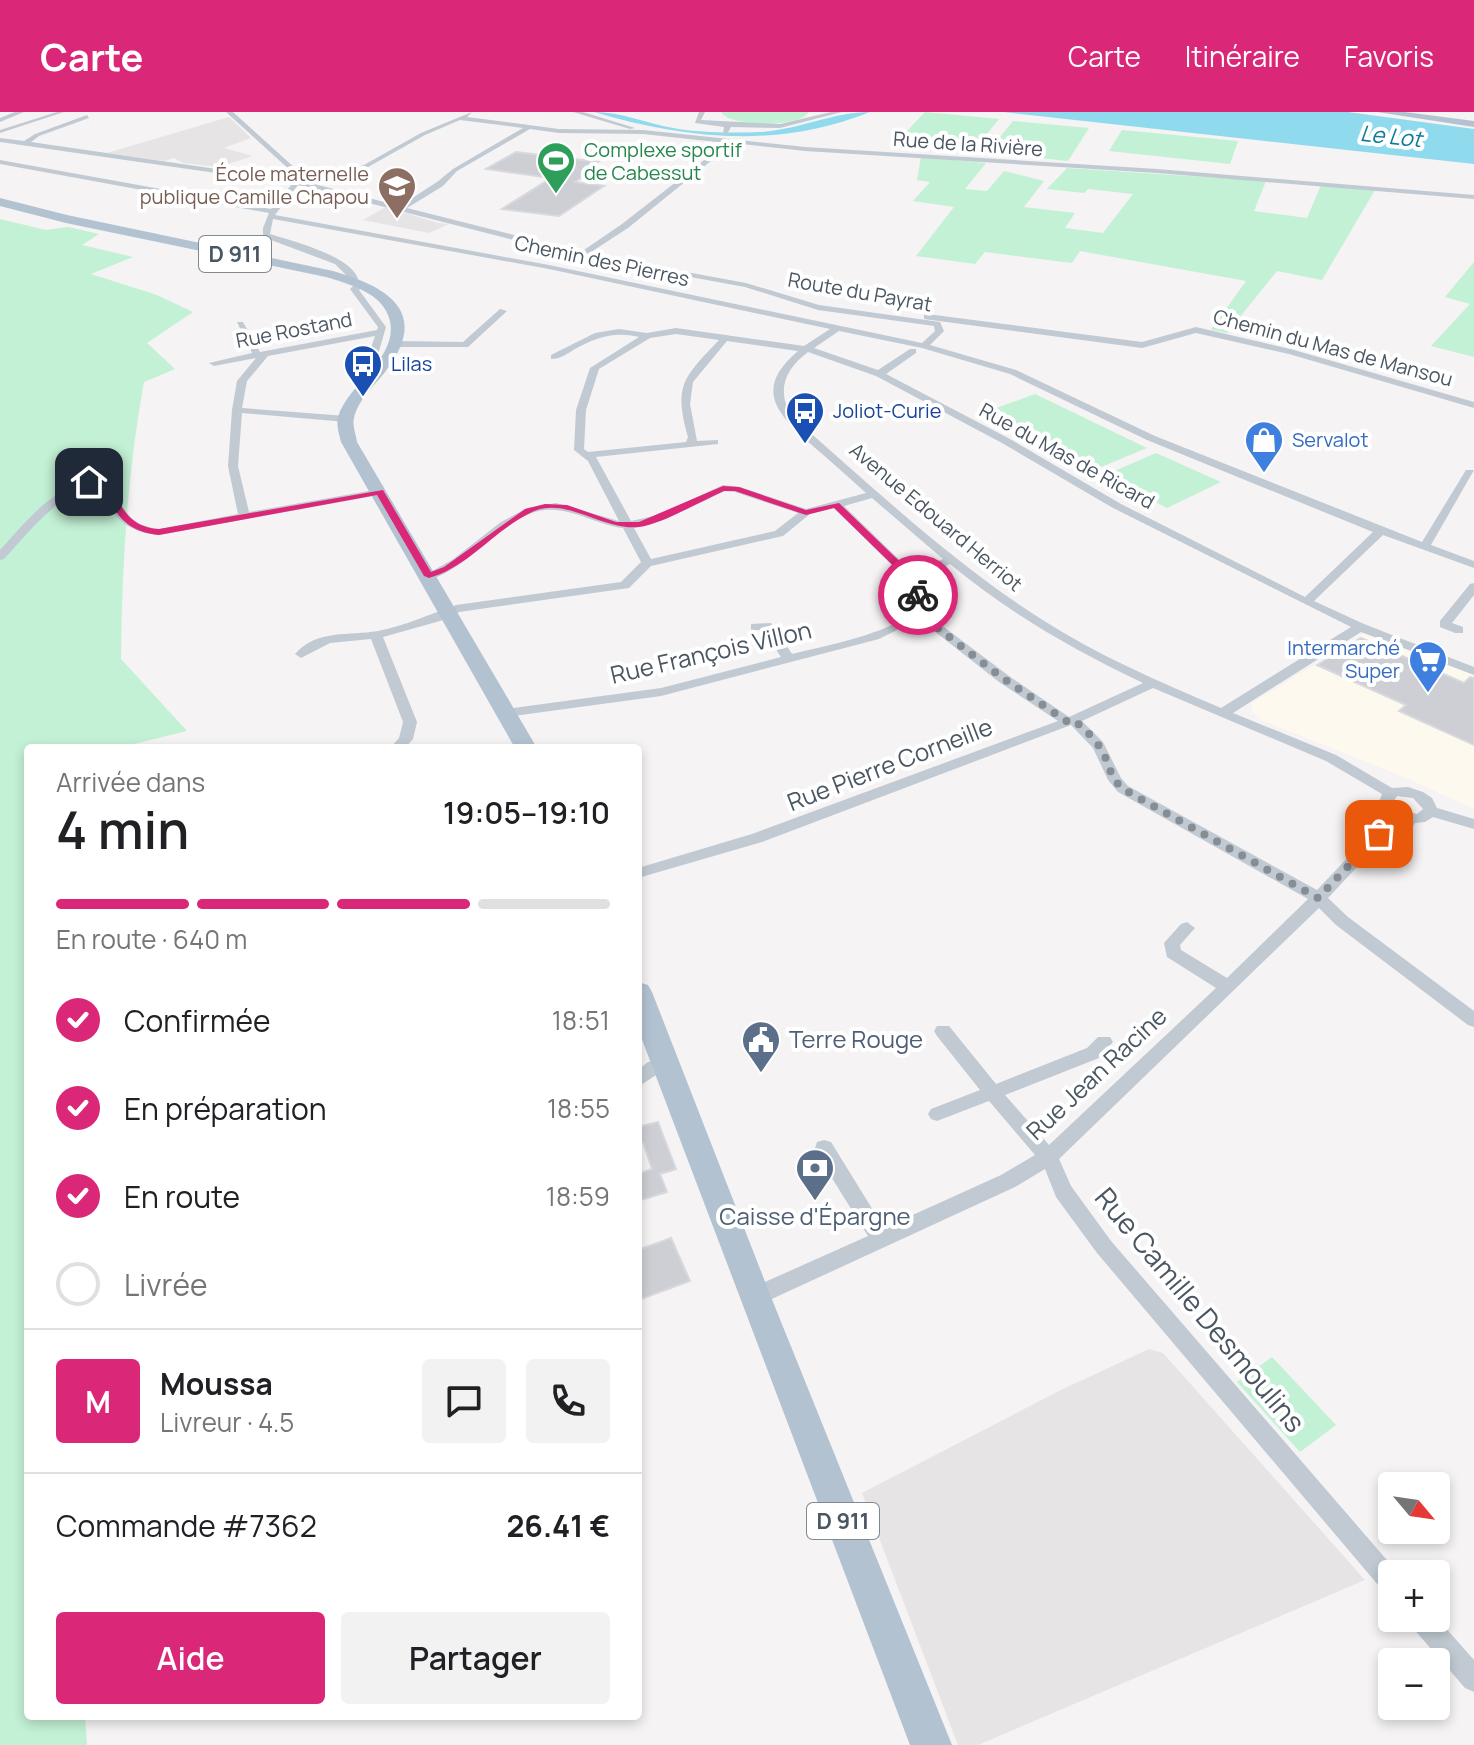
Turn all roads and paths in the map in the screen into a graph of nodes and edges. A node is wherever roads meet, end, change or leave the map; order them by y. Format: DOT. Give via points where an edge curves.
graph roads {
  1 [pos="21,112"];
  2 [pos="62,112"];
  3 [pos="229,112"];
  4 [pos="474,112"];
  5 [pos="576,112"];
  6 [pos="702,112"];
  7 [pos="839,112"];
  8 [pos="1382,112"];
  9 [pos="1413,112"];
  10 [pos="87,117"];
  11 [pos="461,118"];
  12 [pos="0,120"];
  13 [pos="1474,123"];
  14 [pos="528,128"];
  15 [pos="0,132"];
  16 [pos="643,132"];
  17 [pos="728,133"];
  18 [pos="0,140"];
  19 [pos="26,143"];
  20 [pos="0,162"];
  21 [pos="297,178"];
  22 [pos="312,185"];
  23 [pos="1474,197"];
  24 [pos="0,202"];
  25 [pos="402,208"];
  26 [pos="273,215"];
  27 [pos="581,255"];
  28 [pos="358,283"];
  29 [pos="804,303"];
  30 [pos="503,311"];
  31 [pos="240,324"];
  32 [pos="837,328"];
  33 [pos="381,332"];
  34 [pos="647,336"];
  35 [pos="725,338"];
  36 [pos="396,344"];
  37 [pos="922,346"];
  38 [pos="807,349"];
  39 [pos="261,356"];
  40 [pos="554,357"];
  41 [pos="214,363"];
  42 [pos="375,371"];
  43 [pos="879,374"];
  44 [pos="1474,405"];
  45 [pos="237,410"];
  46 [pos="346,419"];
  47 [pos="714,442"];
  48 [pos="691,443"];
  49 [pos="587,455"];
  50 [pos="1470,472"];
  51 [pos="380,492"];
  52 [pos="876,494"];
  53 [pos="836,504"];
  54 [pos="806,512"];
  55 [pos="244,517"];
  56 [pos="628,526"];
  57 [pos="1381,531"];
  58 [pos="1425,546"];
  59 [pos="0,557"];
  60 [pos="950,560"];
  61 [pos="647,563"];
  62 [pos="1474,565"];
  63 [pos="429,576"];
  64 [pos="910,577"];
  65 [pos="1472,594"];
  66 [pos="1306,602"];
  67 [pos="448,613"];
  68 [pos="918,613"];
  69 [pos="755,627"];
  70 [pos="1360,627"];
  71 [pos="1459,630"];
  72 [pos="376,635"];
  73 [pos="301,654"];
  74 [pos="790,660"];
  75 [pos="1474,671"];
  76 [pos="1153,683"];
  77 [pos="507,713"];
  78 [pos="1223,713"];
  79 [pos="1071,721"];
  80 [pos="401,744"];
  81 [pos="524,744"];
  82 [pos="1390,801"];
  83 [pos="1431,811"];
  84 [pos="1410,818"];
  85 [pos="1474,824"];
  86 [pos="1379,834"];
  87 [pos="642,872"];
  88 [pos="1318,898"];
  89 [pos="1187,928"];
  90 [pos="1228,987"];
  91 [pos="642,1002"];
  92 [pos="1474,1020"];
  93 [pos="943,1031"];
  94 [pos="1104,1042"];
  95 [pos="666,1064"];
  96 [pos="642,1077"];
  97 [pos="991,1092"];
  98 [pos="937,1114"];
  99 [pos="824,1148"];
  100 [pos="1049,1157"];
  101 [pos="881,1240"];
  102 [pos="754,1297"];
  103 [pos="1378,1568"];
  104 [pos="1433,1632"];
  105 [pos="1474,1679"];
  106 [pos="931,1745"];
  1 -- 12 [label="street"];
  2 -- 15 [label="street"];
  3 -- 21 [label="street"];
  4 -- 11 [label="street"];
  5 -- 16 [label="street"];
  6 -- 17 [label="street" via="697,122"];
  7 -- 17 [label="street"];
  8 -- 13 [label="main road"];
  9 -- 13 [label="main road"];
  10 -- 19 [label="street"];
  11 -- 14 [label="street, Rue de la Rivière"];
  11 -- 22 [label="street" via="366,166"];
  14 -- 16 [label="street, Rue de la Rivière"];
  14 -- 25 [label="street"];
  16 -- 17 [label="street, Rue de la Rivière"];
  17 -- 23 [label="street, Rue de la Rivière" via="805,149"];
  17 -- 27 [label="street" via="625,226"];
  18 -- 19 [label="street, Route du Payrat"];
  19 -- 21 [label="street, Route du Payrat"];
  20 -- 26 [label="street, Chemin des Pierres"];
  21 -- 22 [label="street, Route du Payrat"];
  21 -- 26 [label="street"];
  22 -- 25 [label="street, Route du Payrat"];
  24 -- 28 [label="main road, D 911"];
  25 -- 27 [label="street, Route du Payrat"];
  26 -- 28 [label="street" via="266,235 338,262"];
  26 -- 32 [label="street, Chemin des Pierres"];
  27 -- 29 [label="street, Route du Payrat" via="746,285"];
  28 -- 33 [label="street" via="354,289"];
  28 -- 36 [label="main road, D 911" via="394,310"];
  29 -- 37 [label="street, Route du Payrat" via="941,327"];
  29 -- 44 [label="street, Chemin du Mas de Mansou" via="1142,345 1196,330"];
  30 -- 36 [label="street" via="465,345"];
  31 -- 39 [label="street"];
  32 -- 37 [label="street, Chemin des Pierres"];
  32 -- 38 [label="street, Avenue Edouard Herriot"];
  33 -- 39 [label="street, Rue Rostand"];
  33 -- 42 [label="street" via="368,371"];
  34 -- 35 [label="street, Rue du Mas de Ricard" via="676,331"];
  34 -- 40 [label="street" via="625,330 598,332"];
  34 -- 49 [label="street" via="595,368 581,410 579,450"];
  35 -- 38 [label="street, Rue du Mas de Ricard"];
  35 -- 48 [label="street" via="686,381 683,408"];
  36 -- 42 [label="main road"];
  37 -- 43 [label="street"];
  37 -- 57 [label="street, Route du Payrat" via="1013,372 1113,422"];
  38 -- 43 [label="street, Rue du Mas de Ricard"];
  38 -- 52 [label="street, Avenue Edouard Herriot" via="783,371 775,389 778,405"];
  39 -- 41 [label="street, Rue Rostand"];
  39 -- 45 [label="street" via="242,381"];
  42 -- 46 [label="main road" via="353,399"];
  43 -- 66 [label="street, Rue du Mas de Ricard" via="1117,506"];
  45 -- 46 [label="street"];
  45 -- 55 [label="street" via="233,466"];
  46 -- 51 [label="main road" via="349,442"];
  47 -- 48 [label="street"];
  48 -- 49 [label="street"];
  49 -- 56 [label="street"];
  50 -- 58 [label="street"];
  51 -- 55 [label="street"];
  51 -- 63 [label="main road"];
  52 -- 53 [label="street"];
  52 -- 60 [label="street, Avenue Edouard Herriot"];
  53 -- 54 [label="street"];
  53 -- 64 [label="street"];
  54 -- 56 [label="street" via="723,488"];
  54 -- 61 [label="street" via="779,534"];
  55 -- 59 [label="street" via="144,531 120,515 107,490 89,482 34,520"];
  56 -- 61 [label="street"];
  56 -- 63 [label="street" via="545,506 528,511 447,569"];
  57 -- 58 [label="street, Route du Payrat"];
  57 -- 66 [label="street"];
  58 -- 62 [label="street, Route du Payrat"];
  60 -- 64 [label="street"];
  60 -- 76 [label="street, Avenue Edouard Herriot" via="1025,615"];
  61 -- 67 [label="street" via="625,585"];
  63 -- 67 [label="main road"];
  64 -- 68 [label="street" via="918,584"];
  65 -- 71 [label="street" via="1444,624"];
  66 -- 70 [label="street, Rue du Mas de Ricard"];
  67 -- 72 [label="street"];
  67 -- 77 [label="main road"];
  68 -- 74 [label="street, Rue François Villon" via="875,636"];
  68 -- 79 [label="street" via="1004,679"];
  69 -- 74 [label="street" via="767,626"];
  70 -- 75 [label="street, Rue du Mas de Ricard"];
  70 -- 78 [label="street"];
  72 -- 73 [label="street" via="307,646"];
  72 -- 80 [label="street" via="410,722"];
  74 -- 77 [label="street, Rue François Villon" via="661,692"];
  76 -- 78 [label="street, Avenue Edouard Herriot"];
  76 -- 79 [label="street, Rue Pierre Corneille"];
  77 -- 81 [label="main road"];
  78 -- 82 [label="street, Avenue Edouard Herriot" via="1349,765"];
  79 -- 87 [label="street, Rue Pierre Corneille" via="757,838"];
  79 -- 88 [label="street" via="1103,751 1111,779 1123,789"];
  82 -- 83 [label="street" via="1414,793 1430,804"];
  82 -- 84 [label="street"];
  82 -- 86 [label="street, Rue Jean Racine"];
  83 -- 84 [label="street, Rue Jean Racine" via="1420,819"];
  83 -- 85 [label="street"];
  84 -- 86 [label="street, Rue Jean Racine"];
  86 -- 88 [label="street, Rue Jean Racine"];
  88 -- 90 [label="street, Rue Jean Racine"];
  88 -- 92 [label="street"];
  89 -- 90 [label="street" via="1172,943 1173,953"];
  90 -- 100 [label="street, Rue Jean Racine"];
  91 -- 95 [label="main road, D 911"];
  93 -- 97 [label="street, Rue Camille Desmoulins"];
  94 -- 97 [label="street" via="1093,1053"];
  95 -- 96 [label="street"];
  95 -- 102 [label="main road, D 911"];
  97 -- 98 [label="street"];
  97 -- 100 [label="street, Rue Camille Desmoulins"];
  99 -- 101 [label="street"];
  100 -- 101 [label="street, Rue Jean Racine"];
  100 -- 103 [label="street, Rue Camille Desmoulins" via="1063,1191 1104,1247"];
  101 -- 102 [label="street, Rue Jean Racine"];
  102 -- 106 [label="main road, D 911"];
  104 -- 105 [label="street"];
}
